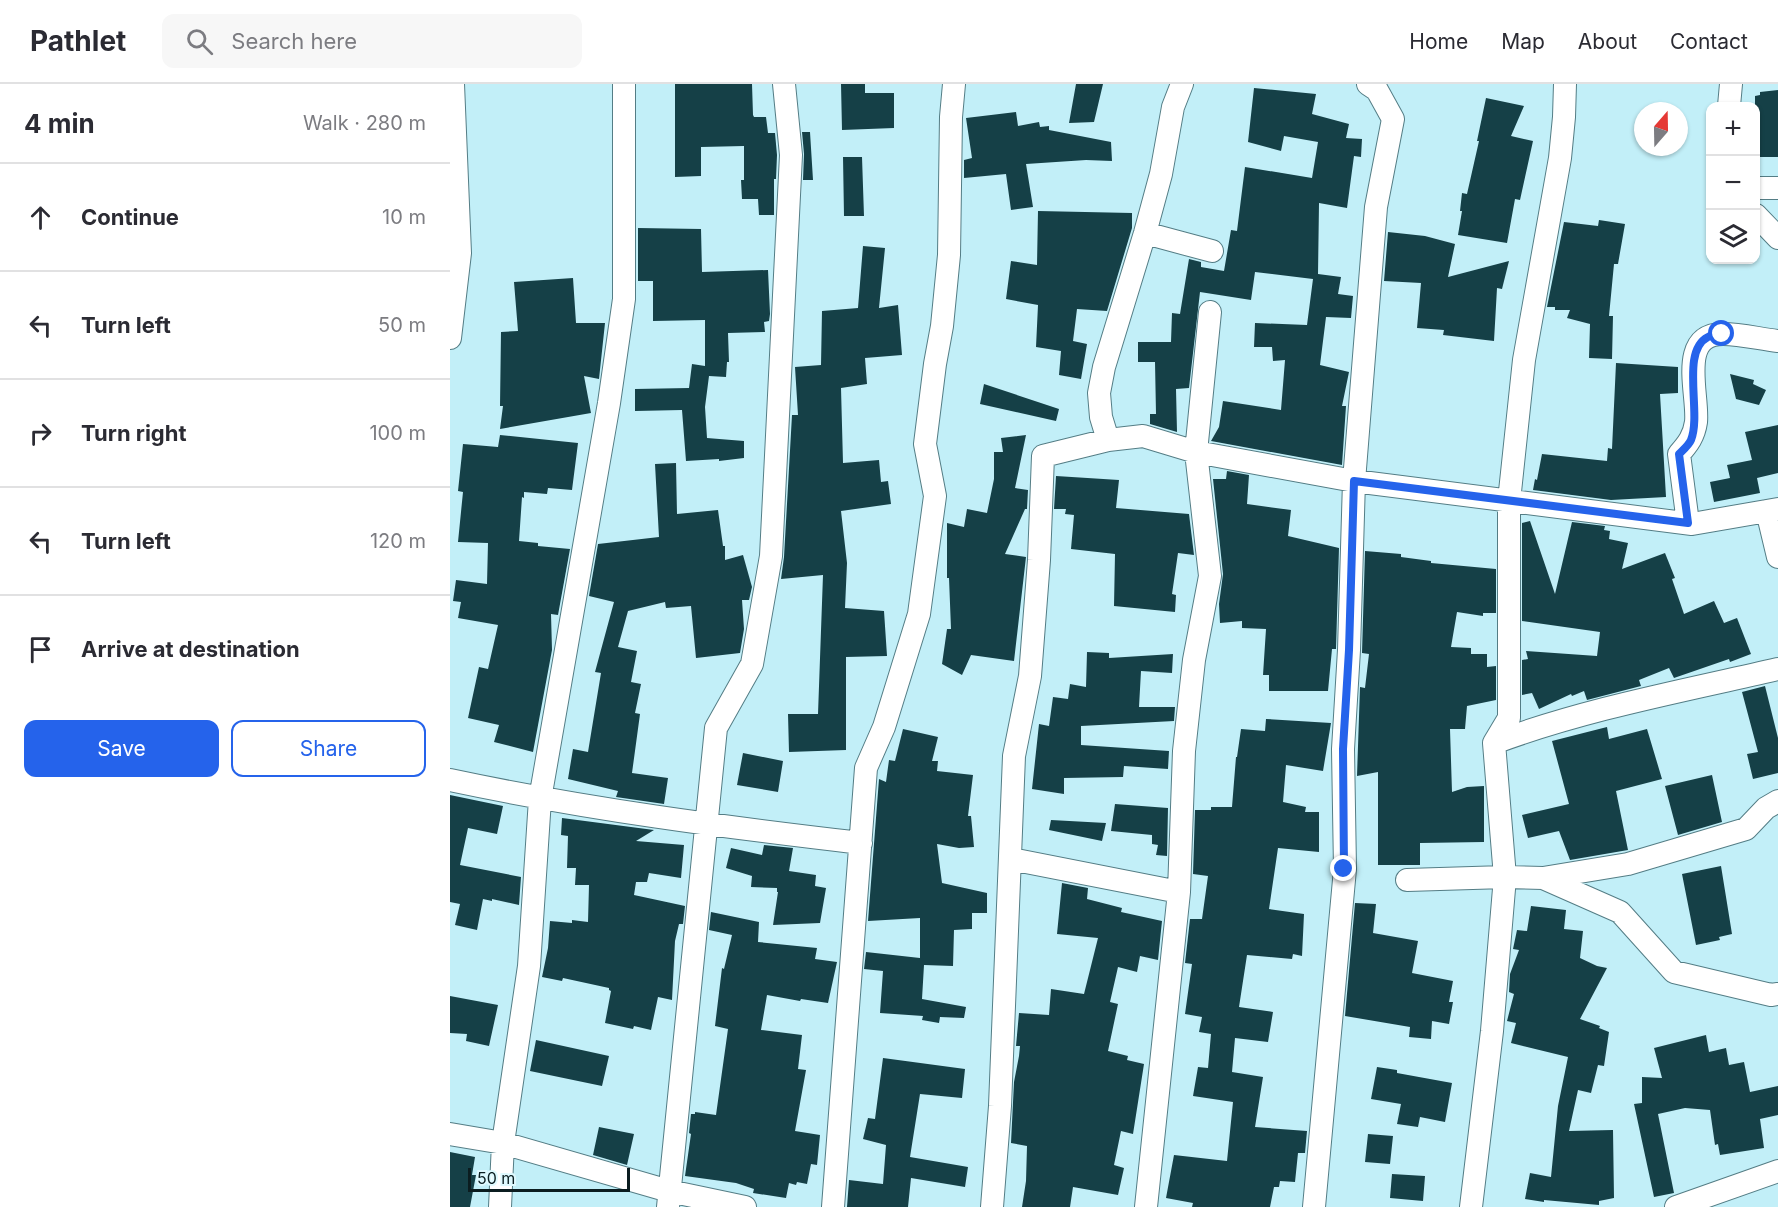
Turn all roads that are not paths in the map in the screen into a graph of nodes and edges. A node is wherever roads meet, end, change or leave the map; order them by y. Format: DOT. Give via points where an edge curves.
graph roads {
  1 [pos="453,84"];
  2 [pos="624,84"];
  3 [pos="784,84"];
  4 [pos="954,84"];
  5 [pos="1182,84"];
  6 [pos="1368,84"];
  7 [pos="1564,84"];
  8 [pos="1731,84"];
  9 [pos="1729,102"];
  10 [pos="1760,188"];
  11 [pos="1778,188"];
  12 [pos="1760,220"];
  13 [pos="1144,233"];
  14 [pos="1778,238"];
  15 [pos="1212,251"];
  16 [pos="1210,312"];
  17 [pos="450,338"];
  18 [pos="1778,341"];
  19 [pos="1107,440"];
  20 [pos="1196,452"];
  21 [pos="1354,481"];
  22 [pos="1509,501"];
  23 [pos="1773,510"];
  24 [pos="1688,523"];
  25 [pos="1778,557"];
  26 [pos="1778,669"];
  27 [pos="1494,744"];
  28 [pos="450,780"];
  29 [pos="540,799"];
  30 [pos="1778,801"];
  31 [pos="706,825"];
  32 [pos="861,843"];
  33 [pos="1011,859"];
  34 [pos="1504,877"];
  35 [pos="1543,878"];
  36 [pos="1407,880"];
  37 [pos="1179,892"];
  38 [pos="1778,994"];
  39 [pos="450,1134"];
  40 [pos="503,1143"];
  41 [pos="1778,1171"];
  42 [pos="669,1199"];
  43 [pos="500,1207"];
  44 [pos="745,1207"];
  45 [pos="833,1207"];
  46 [pos="992,1207"];
  47 [pos="1146,1207"];
  48 [pos="1314,1207"];
  49 [pos="1471,1207"];
  50 [pos="1676,1207"];
  1 -- 17 [label="street" via="460,253"];
  2 -- 29 [label="street" via="624,300"];
  3 -- 31 [label="street" via="791,155 771,556 752,664 716,728"];
  4 -- 32 [label="street" via="949,255 925,444 935,496 919,614 884,726 866,768"];
  5 -- 13 [label="street" via="1173,107 1161,174"];
  6 -- 21 [label="street" via="1377,90 1394,119 1376,207"];
  7 -- 22 [label="street" via="1560,158 1524,360"];
  8 -- 9 [label="street"];
  10 -- 11 [label="street"];
  12 -- 14 [label="street"];
  13 -- 15 [label="street"];
  13 -- 19 [label="street" via="1099,393"];
  16 -- 20 [label="street"];
  18 -- 24 [label="street" via="1722,334 1707,337 1697,349 1693,361 1696,422 1691,442 1679,454"];
  19 -- 20 [label="street" via="1143,436"];
  19 -- 33 [label="street" via="1043,456 1030,676 1014,756"];
  20 -- 21 [label="street"];
  20 -- 37 [label="street" via="1210,576 1194,660 1184,751"];
  21 -- 22 [label="street"];
  21 -- 48 [label="street" via="1343,749 1344,869"];
  22 -- 24 [label="street"];
  22 -- 27 [label="street" via="1509,718"];
  23 -- 24 [label="street"];
  23 -- 25 [label="street"];
  26 -- 27 [label="street" via="1604,710"];
  27 -- 34 [label="street"];
  28 -- 29 [label="street"];
  29 -- 31 [label="street"];
  29 -- 40 [label="street" via="529,966"];
  30 -- 35 [label="street" via="1746,829 1628,864"];
  31 -- 32 [label="street"];
  31 -- 42 [label="street"];
  32 -- 45 [label="street"];
  33 -- 37 [label="street"];
  33 -- 46 [label="street"];
  34 -- 35 [label="street"];
  34 -- 36 [label="street"];
  34 -- 49 [label="street" via="1492,1031"];
  35 -- 38 [label="street" via="1620,912 1674,972"];
  37 -- 47 [label="street"];
  39 -- 40 [label="street"];
  40 -- 42 [label="street"];
  40 -- 43 [label="street"];
  41 -- 50 [label="street"];
  42 -- 44 [label="street"];
}
